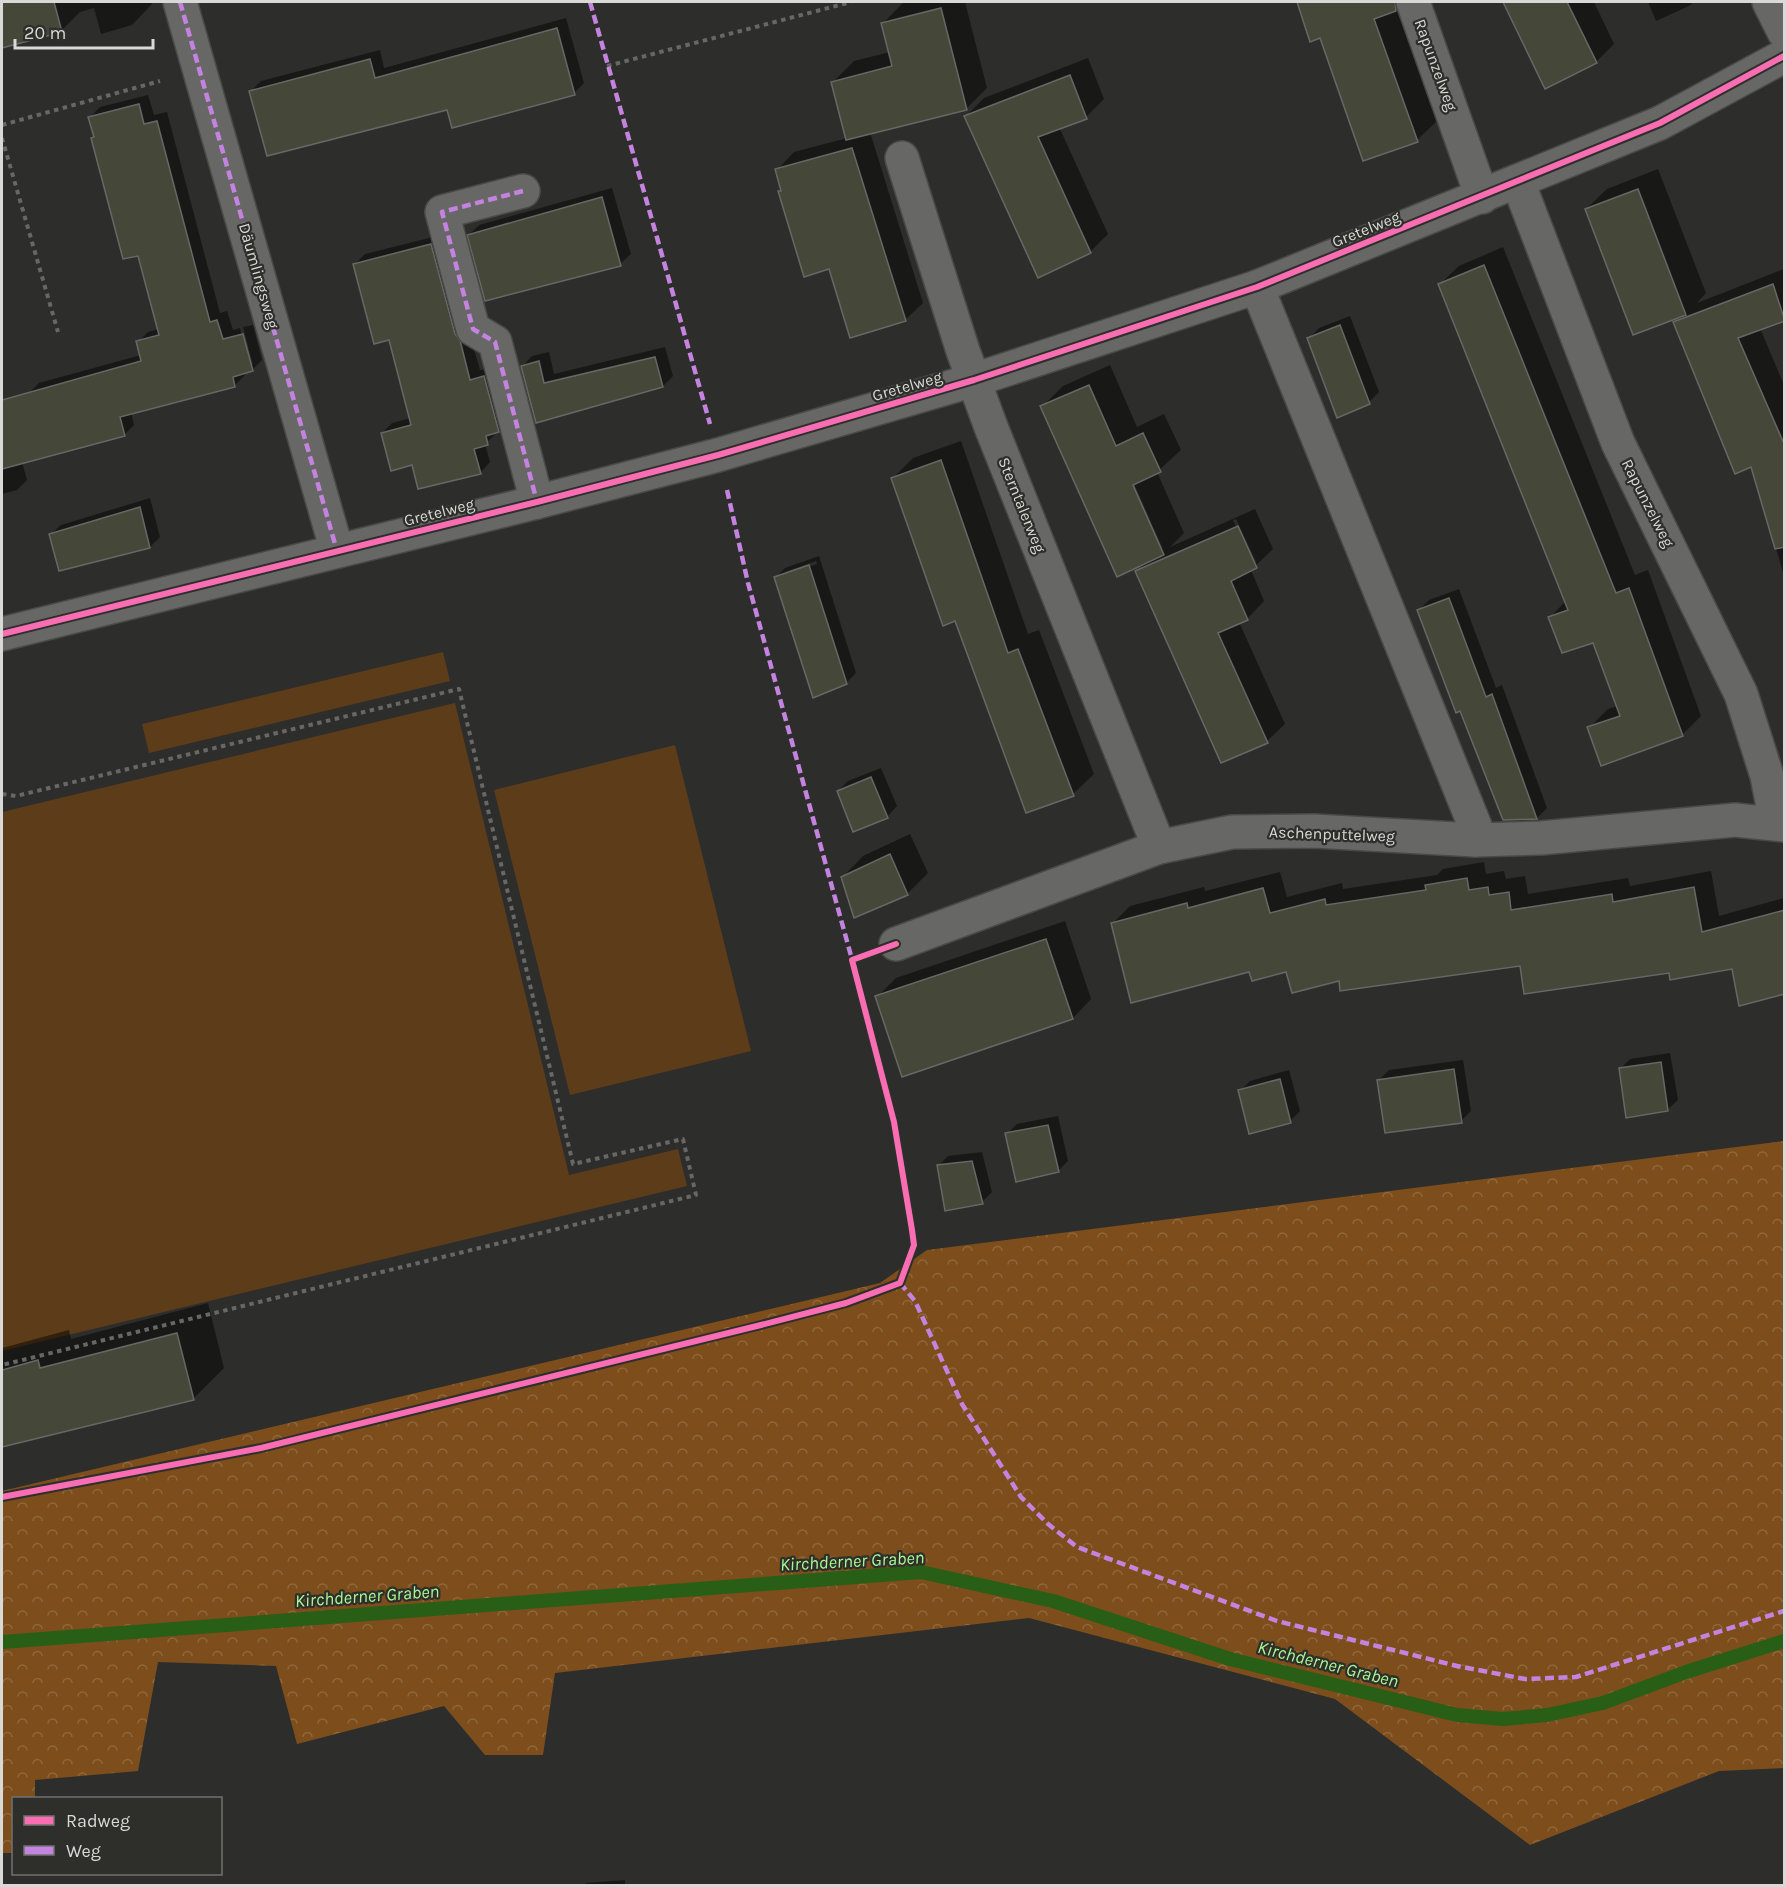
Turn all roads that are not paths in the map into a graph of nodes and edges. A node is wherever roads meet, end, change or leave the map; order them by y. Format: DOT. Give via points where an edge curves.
graph roads {
  1 [pos="180,2"];
  2 [pos="1413,2"];
  3 [pos="1769,2"];
  4 [pos="1785,32"];
  5 [pos="1785,56"];
  6 [pos="902,158"];
  7 [pos="1518,182"];
  8 [pos="523,190"];
  9 [pos="1482,197"];
  10 [pos="1257,287"];
  11 [pos="975,380"];
  12 [pos="537,502"];
  13 [pos="337,551"];
  14 [pos="2,634"];
  15 [pos="1780,823"];
  16 [pos="1475,840"];
  17 [pos="1159,847"];
  18 [pos="896,944"];
  1 -- 13 [label="street, Däumlingsweg"];
  2 -- 9 [label="street, Rapunzelweg"];
  3 -- 4 [label="street"];
  5 -- 7 [label="street, Gretelweg" via="1660,123"];
  6 -- 11 [label="street, Sterntalerweg"];
  7 -- 9 [label="street, Gretelweg"];
  7 -- 15 [label="street, Rapunzelweg" via="1618,443 1741,694"];
  8 -- 12 [label="street" via="442,212 473,329 495,342"];
  9 -- 10 [label="street, Gretelweg"];
  10 -- 11 [label="street, Gretelweg"];
  10 -- 16 [label="street" via="1471,815"];
  11 -- 12 [label="street, Gretelweg" via="718,455"];
  11 -- 17 [label="street, Sterntalerweg"];
  12 -- 13 [label="street, Gretelweg"];
  13 -- 14 [label="street, Gretelweg"];
  15 -- 16 [label="street, Aschenputtelweg" via="1736,820 1541,838"];
  16 -- 17 [label="street, Aschenputtelweg" via="1314,831 1244,832"];
  17 -- 18 [label="street, Aschenputtelweg"];
}
